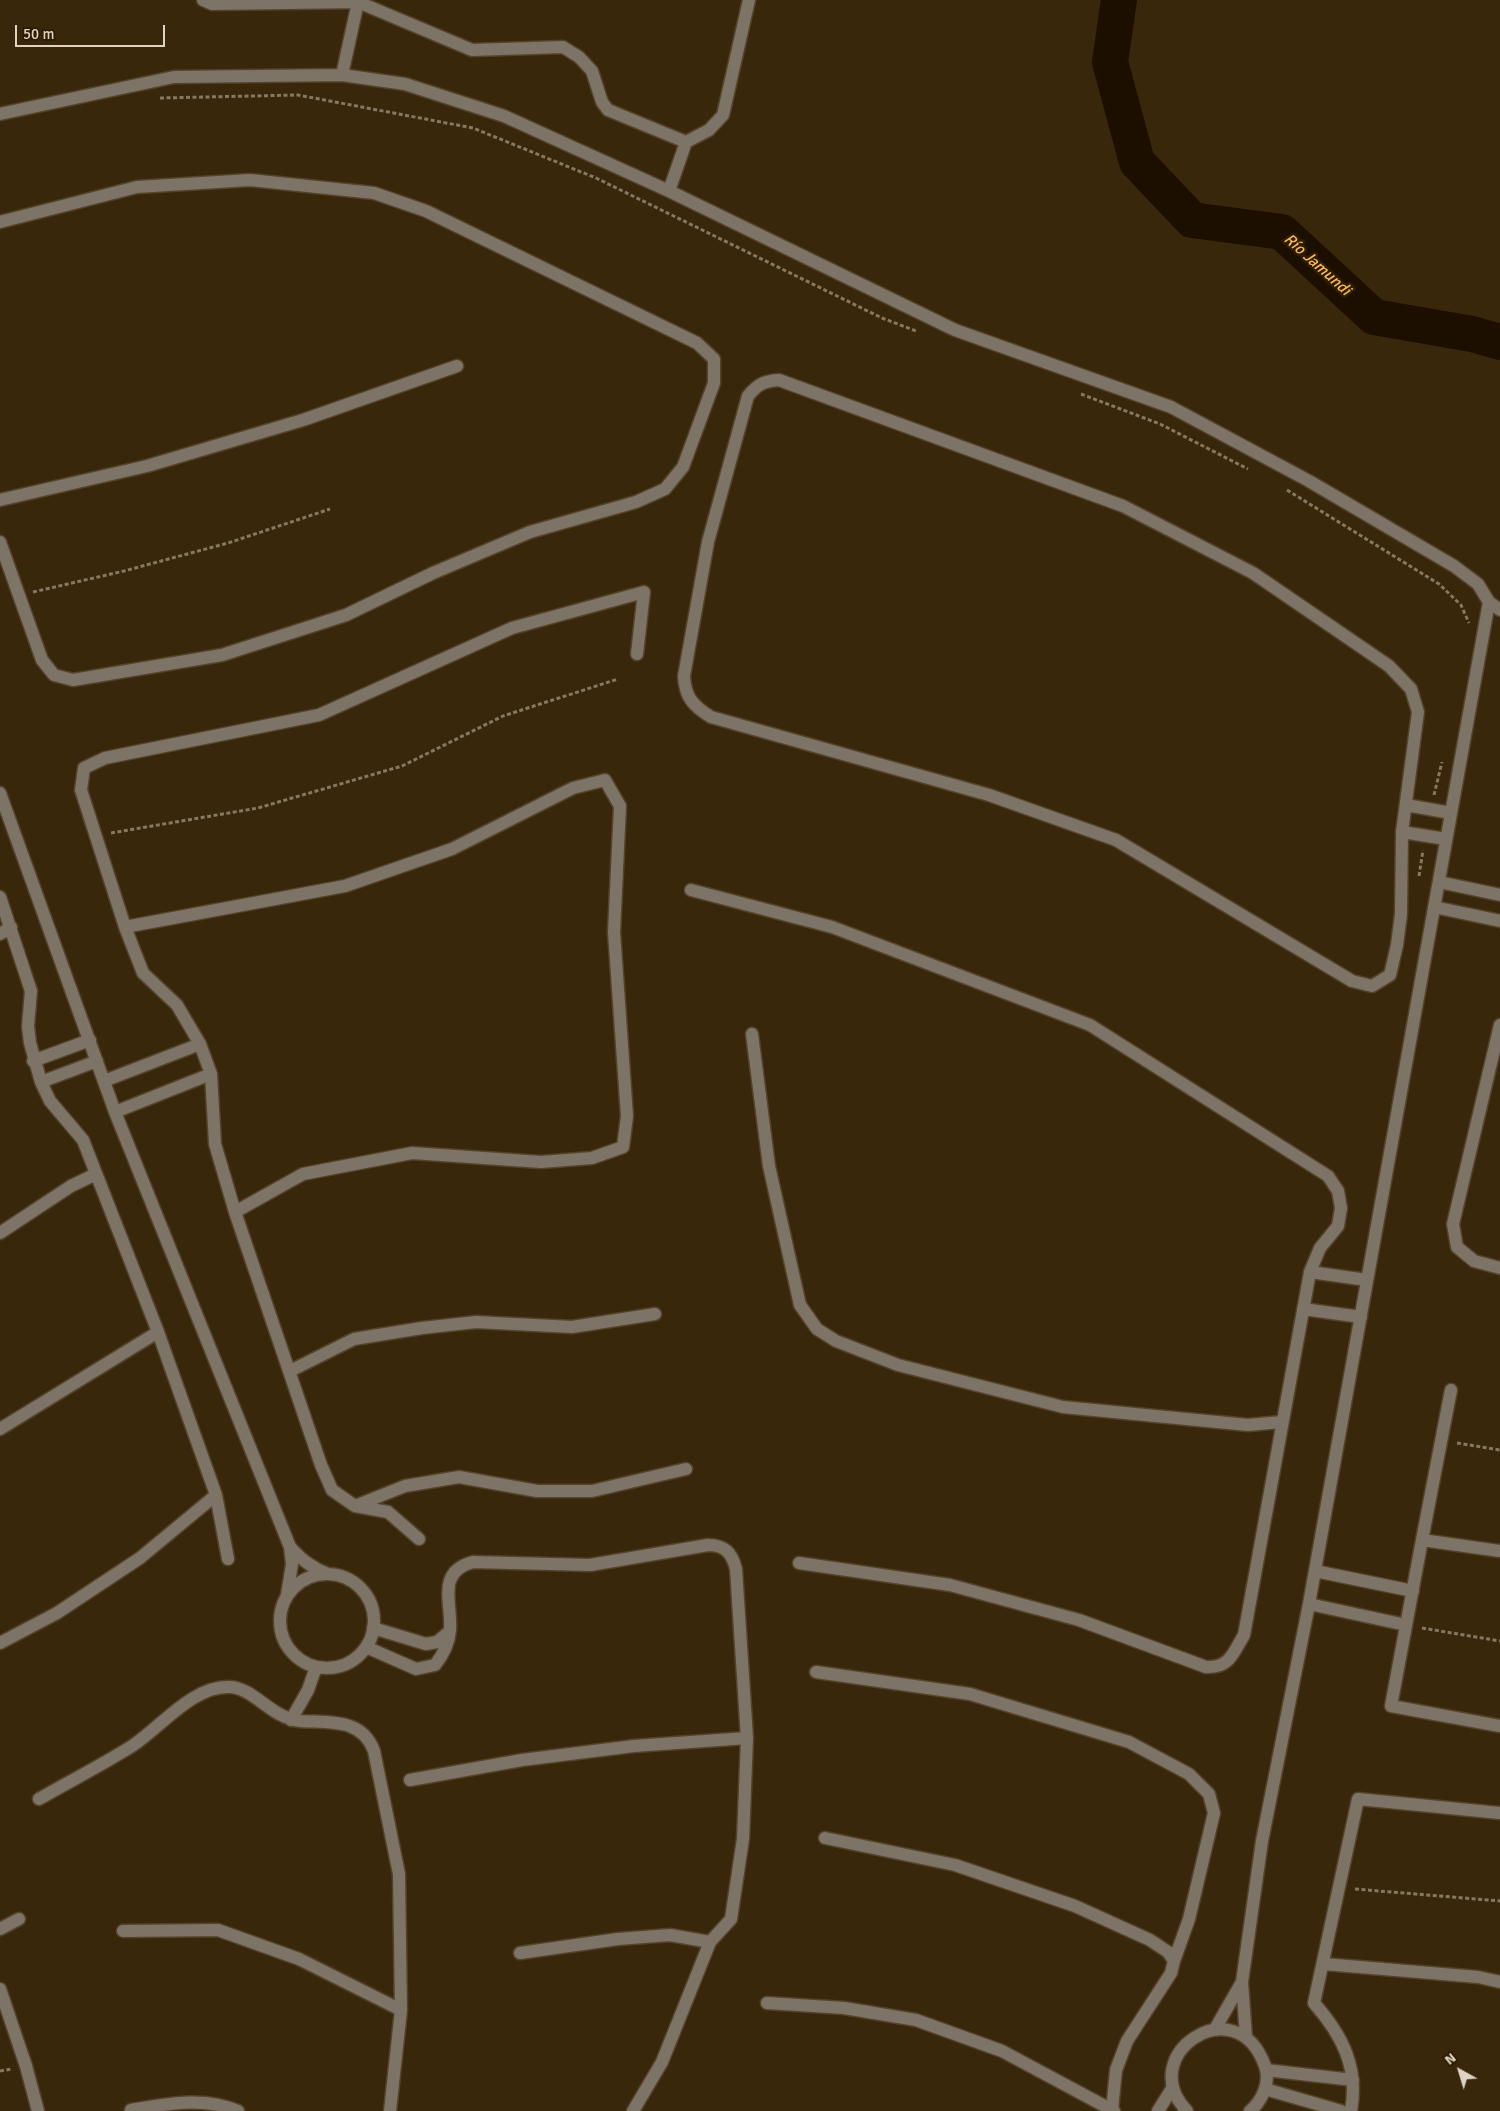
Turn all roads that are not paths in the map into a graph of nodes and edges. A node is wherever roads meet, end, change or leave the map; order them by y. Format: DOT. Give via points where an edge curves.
graph roads {
  1 [pos="203,0"];
  2 [pos="749,0"];
  3 [pos="358,2"];
  4 [pos="342,75"];
  5 [pos="0,114"];
  6 [pos="686,142"];
  7 [pos="669,191"];
  8 [pos="0,222"];
  9 [pos="457,366"];
  10 [pos="0,500"];
  11 [pos="0,542"];
  12 [pos="1489,602"];
  13 [pos="1500,610"];
  14 [pos="637,654"];
  15 [pos="0,793"];
  16 [pos="1406,805"];
  17 [pos="1452,813"];
  18 [pos="1402,832"];
  19 [pos="1446,839"];
  20 [pos="1439,882"];
  21 [pos="691,890"];
  22 [pos="1500,895"];
  23 [pos="0,897"];
  24 [pos="1434,907"];
  25 [pos="1500,921"];
  26 [pos="11,927"];
  27 [pos="126,927"];
  28 [pos="0,934"];
  29 [pos="1500,1025"];
  30 [pos="752,1034"];
  31 [pos="90,1040"];
  32 [pos="200,1044"];
  33 [pos="33,1061"];
  34 [pos="97,1062"];
  35 [pos="1495,1071"];
  36 [pos="211,1074"];
  37 [pos="104,1081"];
  38 [pos="41,1082"];
  39 [pos="115,1112"];
  40 [pos="96,1174"];
  41 [pos="235,1212"];
  42 [pos="0,1233"];
  43 [pos="1500,1268"];
  44 [pos="1310,1272"];
  45 [pos="1368,1280"];
  46 [pos="1302,1310"];
  47 [pos="655,1314"];
  48 [pos="1361,1317"];
  49 [pos="158,1332"];
  50 [pos="290,1371"];
  51 [pos="1450,1390"];
  52 [pos="1281,1422"];
  53 [pos="0,1429"];
  54 [pos="686,1469"];
  55 [pos="216,1495"];
  56 [pos="355,1506"];
  57 [pos="419,1539"];
  58 [pos="1422,1540"];
  59 [pos="290,1547"];
  60 [pos="1500,1551"];
  61 [pos="228,1559"];
  62 [pos="799,1564"];
  63 [pos="1315,1570"];
  64 [pos="329,1574"];
  65 [pos="1413,1591"];
  66 [pos="287,1596"];
  67 [pos="1309,1604"];
  68 [pos="1406,1625"];
  69 [pos="373,1628"];
  70 [pos="450,1631"];
  71 [pos="0,1643"];
  72 [pos="366,1647"];
  73 [pos="316,1667"];
  74 [pos="816,1672"];
  75 [pos="291,1720"];
  76 [pos="1500,1726"];
  77 [pos="747,1738"];
  78 [pos="410,1780"];
  79 [pos="40,1799"];
  80 [pos="1500,1813"];
  81 [pos="825,1838"];
  82 [pos="19,1919"];
  83 [pos="0,1929"];
  84 [pos="123,1931"];
  85 [pos="710,1942"];
  86 [pos="520,1953"];
  87 [pos="1174,1961"];
  88 [pos="1324,1964"];
  89 [pos="1242,1982"];
  90 [pos="1500,1982"];
  91 [pos="0,1990"];
  92 [pos="767,2003"];
  93 [pos="401,2010"];
  94 [pos="1215,2029"];
  95 [pos="1246,2037"];
  96 [pos="1266,2070"];
  97 [pos="1353,2080"];
  98 [pos="1173,2087"];
  99 [pos="1265,2089"];
  100 [pos="131,2110"];
  101 [pos="1113,2110"];
  102 [pos="38,2111"];
  103 [pos="238,2111"];
  104 [pos="390,2111"];
  105 [pos="633,2111"];
  106 [pos="1158,2111"];
  107 [pos="1187,2111"];
  108 [pos="1250,2111"];
  109 [pos="1341,2111"];
  110 [pos="1351,2111"];
  1 -- 3 [label="street" via="212,4"];
  2 -- 6 [label="street" via="723,115 709,130"];
  3 -- 4 [label="street"];
  3 -- 6 [label="street" via="472,50 563,47 592,71 602,102 608,110"];
  4 -- 5 [label="street" via="174,77"];
  4 -- 7 [label="street" via="405,84 504,116"];
  6 -- 7 [label="street"];
  7 -- 12 [label="street" via="955,330 1171,407 1309,481 1454,566 1478,584"];
  8 -- 11 [label="street" via="137,187 250,180 374,194 434,215 697,344 714,359 714,383 683,467 665,490 636,502 530,532 433,573 346,615 222,655 73,680 54,674 42,660"];
  9 -- 10 [label="street" via="294,423 147,466"];
  12 -- 13 [label="street"];
  12 -- 17 [label="street"];
  14 -- 27 [label="street" via="644,592 512,628 319,715 105,758 84,768 81,790"];
  15 -- 31 [label="street"];
  16 -- 17 [label="street"];
  16 -- 18 [label="street"];
  16 -- 18 [label="street" via="1418,712 1412,689 1389,666 1253,573 1124,506 779,380 758,385 748,396 708,542 684,676 688,697 696,708 710,717 989,795 1116,840 1352,981 1372,986 1390,976 1397,945"];
  17 -- 19 [label="street"];
  18 -- 19 [label="street"];
  19 -- 20 [label="street"];
  20 -- 22 [label="street"];
  20 -- 24 [label="street"];
  21 -- 44 [label="street" via="832,927 1090,1025 1328,1176 1338,1191 1341,1208 1338,1226 1320,1248"];
  23 -- 26 [label="street"];
  24 -- 25 [label="street"];
  24 -- 45 [label="street"];
  26 -- 28 [label="street"];
  26 -- 33 [label="street" via="31,991 28,1026"];
  27 -- 32 [label="street" via="143,973 178,1005"];
  27 -- 41 [label="street" via="345,886 452,849 573,788 605,780 620,806 614,932 627,1116 622,1147 592,1158 541,1162 412,1153 303,1174"];
  29 -- 35 [label="street"];
  30 -- 52 [label="street" via="771,1175 800,1305 817,1328 836,1341 898,1365 1064,1407 1248,1424"];
  31 -- 33 [label="street"];
  31 -- 34 [label="street"];
  32 -- 36 [label="street"];
  32 -- 37 [label="street"];
  33 -- 38 [label="street"];
  34 -- 37 [label="street"];
  34 -- 38 [label="street"];
  35 -- 43 [label="street" via="1453,1224 1457,1246 1474,1261"];
  36 -- 39 [label="street"];
  36 -- 41 [label="street" via="214,1144"];
  37 -- 39 [label="street"];
  38 -- 40 [label="street" via="50,1101 83,1140"];
  39 -- 59 [label="street"];
  40 -- 42 [label="street" via="71,1186"];
  40 -- 49 [label="street"];
  41 -- 50 [label="street"];
  44 -- 45 [label="street"];
  44 -- 46 [label="street"];
  45 -- 48 [label="street"];
  46 -- 48 [label="street"];
  46 -- 52 [label="street"];
  47 -- 50 [label="street" via="572,1327 476,1322 422,1328 354,1339"];
  48 -- 63 [label="street"];
  49 -- 53 [label="street"];
  49 -- 55 [label="street"];
  50 -- 56 [label="street" via="332,1490"];
  51 -- 58 [label="street"];
  52 -- 62 [label="street" via="1244,1635 1230,1660 1218,1668 1206,1667 1079,1620 950,1585"];
  54 -- 56 [label="street" via="592,1491 537,1491 459,1477 405,1486"];
  55 -- 61 [label="street"];
  55 -- 71 [label="street" via="140,1558 57,1613"];
  56 -- 57 [label="street" via="388,1512"];
  58 -- 60 [label="street"];
  58 -- 65 [label="street"];
  59 -- 64 [label="street" via="302,1560"];
  59 -- 66 [label="street" via="292,1564"];
  63 -- 65 [label="street"];
  63 -- 67 [label="street"];
  64 -- 66 [label="street" via="306,1579"];
  64 -- 69 [label="street" via="346,1578 366,1595 373,1611"];
  65 -- 68 [label="street"];
  66 -- 73 [label="street" via="280,1617 283,1639 296,1657"];
  67 -- 68 [label="street"];
  67 -- 89 [label="street" via="1262,1841"];
  68 -- 76 [label="street" via="1391,1706"];
  69 -- 70 [label="street" via="426,1644 437,1642"];
  69 -- 72 [label="street"];
  70 -- 72 [label="street" via="441,1658 426,1669 407,1666"];
  70 -- 77 [label="street" via="450,1578 455,1569 465,1564 590,1565 717,1545 733,1557 736,1569"];
  72 -- 73 [label="street" via="356,1658 344,1664"];
  73 -- 75 [label="street" via="308,1690"];
  74 -- 87 [label="street" via="970,1694 1129,1742 1189,1774 1209,1794 1214,1813 1189,1919"];
  75 -- 79 [label="street" via="270,1710 249,1694 233,1687 216,1687 198,1695 133,1745"];
  75 -- 93 [label="street" via="348,1725 364,1732 370,1740 399,1874"];
  77 -- 78 [label="street" via="634,1746 522,1760"];
  77 -- 85 [label="street" via="743,1839 731,1918"];
  80 -- 88 [label="street" via="1358,1799"];
  81 -- 87 [label="street" via="955,1865 1075,1906 1150,1940 1168,1952"];
  82 -- 83 [label="street"];
  84 -- 93 [label="street" via="218,1930 299,1959"];
  85 -- 86 [label="street" via="670,1935"];
  85 -- 105 [label="street" via="662,2062"];
  87 -- 101 [label="street" via="1165,1986 1127,2041 1116,2070"];
  88 -- 90 [label="street" via="1478,1977"];
  88 -- 97 [label="street" via="1314,2003 1334,2026 1346,2052"];
  89 -- 94 [label="street"];
  89 -- 95 [label="street"];
  91 -- 102 [label="street"];
  92 -- 101 [label="street" via="844,2008 916,2020 1002,2051"];
  93 -- 104 [label="street"];
  94 -- 95 [label="street" via="1231,2030"];
  94 -- 98 [label="street" via="1196,2036 1181,2049 1172,2067"];
  95 -- 96 [label="street" via="1260,2051"];
  96 -- 97 [label="street"];
  96 -- 99 [label="street"];
  97 -- 110 [label="street"];
  98 -- 106 [label="street"];
  98 -- 107 [label="street"];
  99 -- 108 [label="street"];
  99 -- 109 [label="street"];
  100 -- 103 [label="street" via="187,2101"];
}
